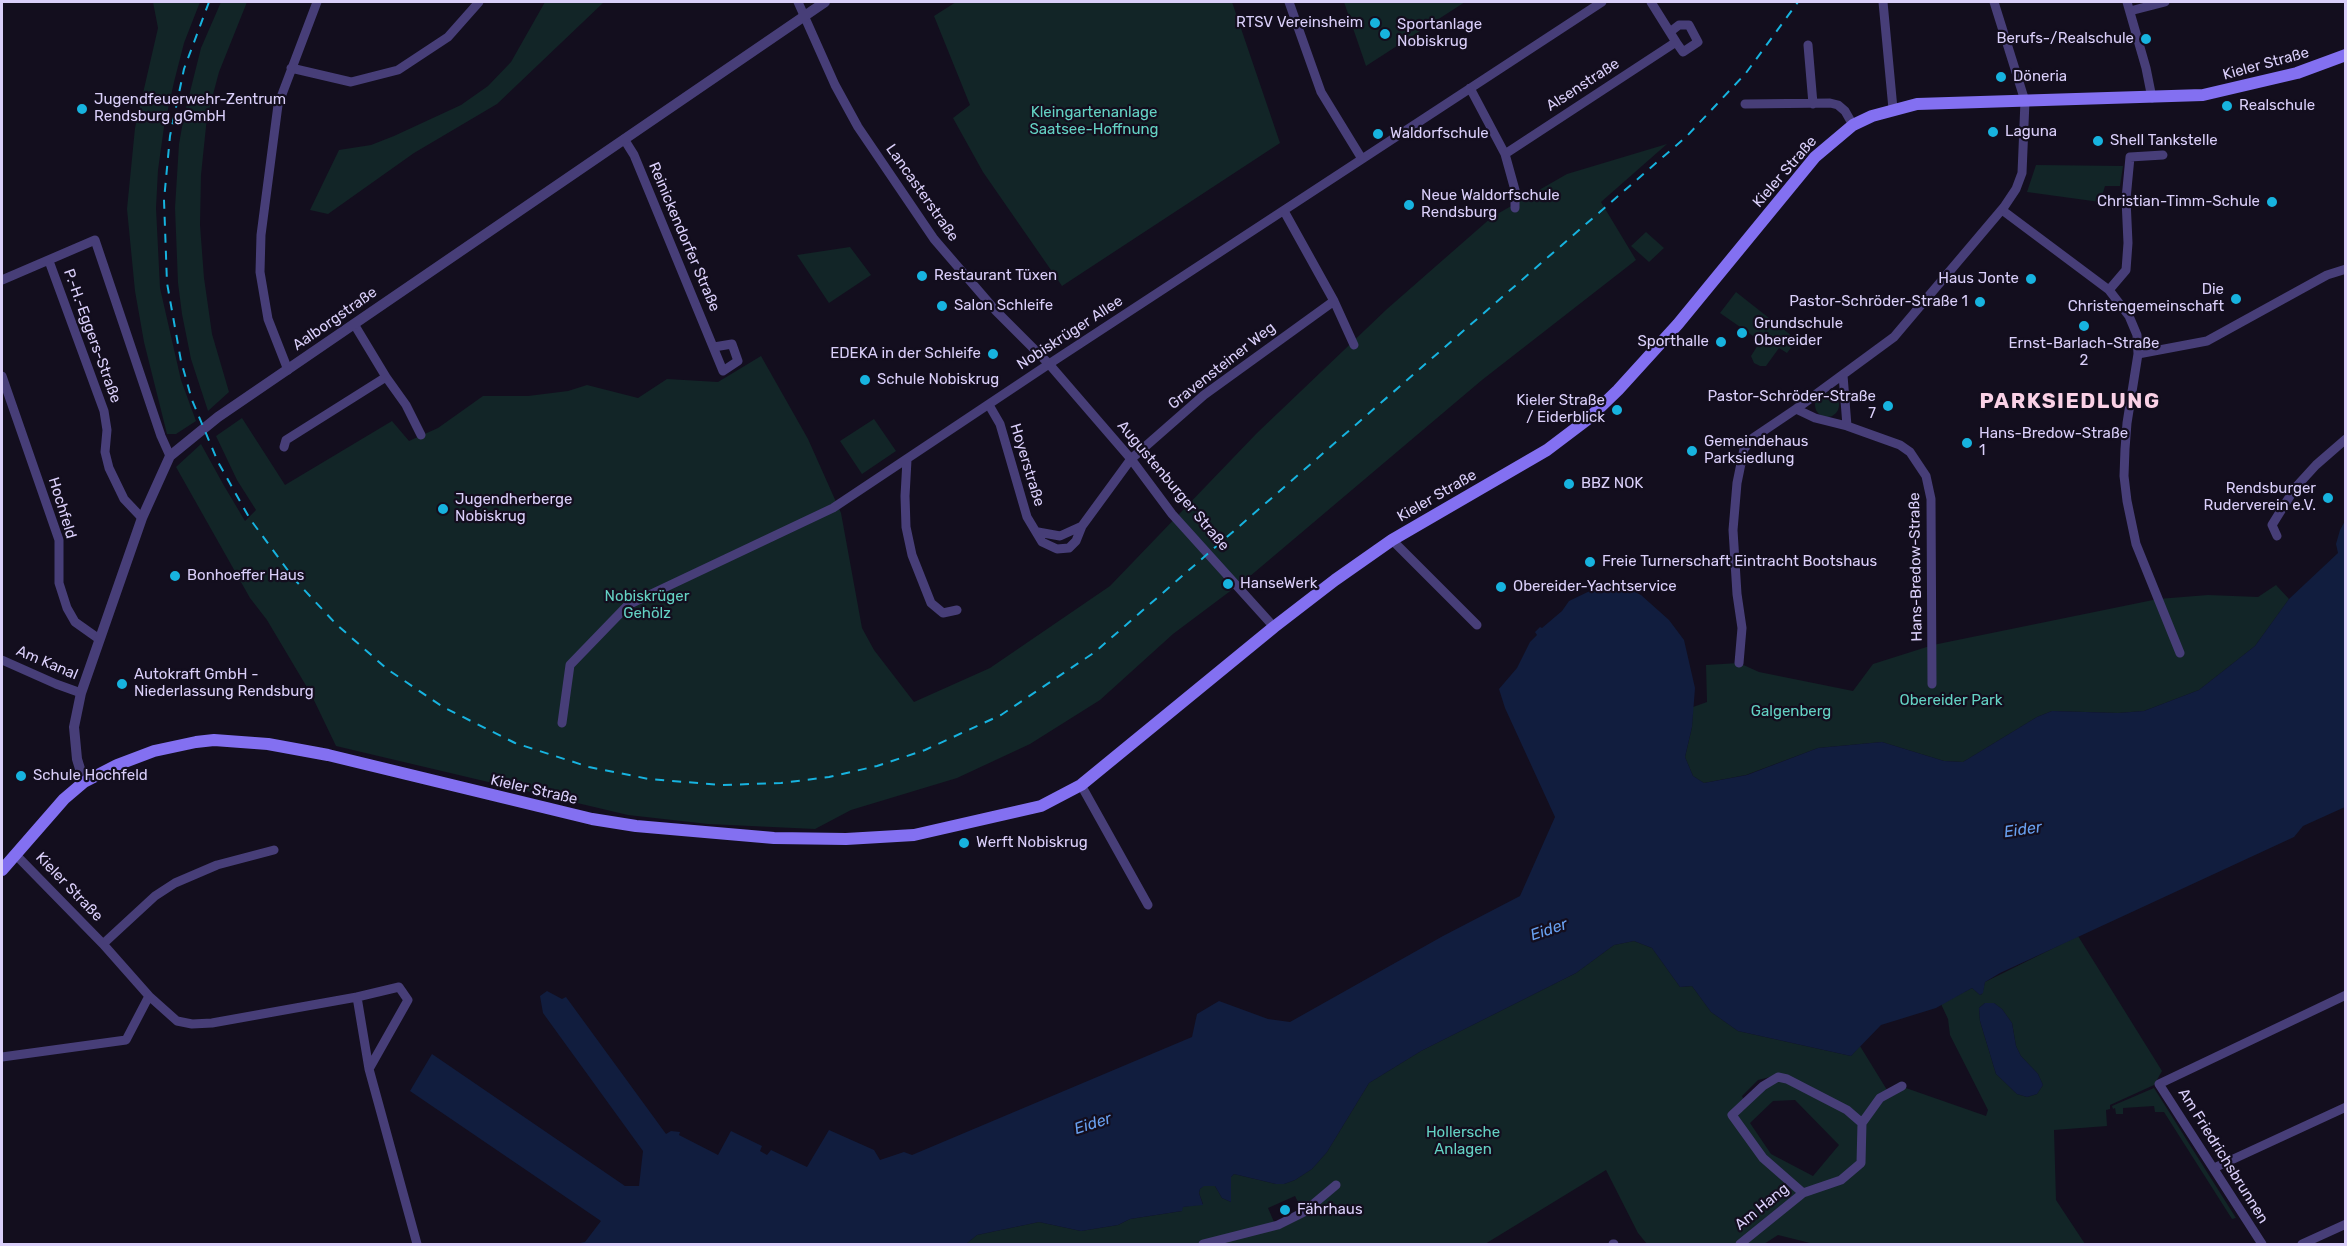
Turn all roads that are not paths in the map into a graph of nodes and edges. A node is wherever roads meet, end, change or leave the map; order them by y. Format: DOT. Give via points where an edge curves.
graph roads {
  1 [pos="317,2"];
  2 [pos="479,2"];
  3 [pos="798,2"];
  4 [pos="825,2"];
  5 [pos="1289,2"];
  6 [pos="1602,2"];
  7 [pos="1651,2"];
  8 [pos="1883,2"];
  9 [pos="1994,2"];
  10 [pos="2165,2"];
  11 [pos="2128,6"];
  12 [pos="804,16"];
  13 [pos="1670,32"];
  14 [pos="1676,42"];
  15 [pos="1808,45"];
  16 [pos="2346,55"];
  17 [pos="291,68"];
  18 [pos="1470,88"];
  19 [pos="2152,98"];
  20 [pos="2025,101"];
  21 [pos="1745,104"];
  22 [pos="1813,104"];
  23 [pos="1893,110"];
  24 [pos="1853,125"];
  25 [pos="624,139"];
  26 [pos="1505,154"];
  27 [pos="2163,155"];
  28 [pos="1362,159"];
  29 [pos="1515,208"];
  30 [pos="2001,210"];
  31 [pos="1284,211"];
  32 [pos="49,261"];
  33 [pos="2346,269"];
  34 [pos="2,280"];
  35 [pos="2109,290"];
  36 [pos="1334,301"];
  37 [pos="354,324"];
  38 [pos="1354,345"];
  39 [pos="714,347"];
  40 [pos="2138,354"];
  41 [pos="1049,364"];
  42 [pos="288,370"];
  43 [pos="1843,375"];
  44 [pos="2,376"];
  45 [pos="386,377"];
  46 [pos="989,405"];
  47 [pos="1796,409"];
  48 [pos="1847,426"];
  49 [pos="421,435"];
  50 [pos="2346,439"];
  51 [pos="284,447"];
  52 [pos="170,456"];
  53 [pos="1131,459"];
  54 [pos="907,460"];
  55 [pos="142,518"];
  56 [pos="2277,536"];
  57 [pos="1392,540"];
  58 [pos="957,610"];
  59 [pos="1477,625"];
  60 [pos="1274,627"];
  61 [pos="99,639"];
  62 [pos="2180,653"];
  63 [pos="2,660"];
  64 [pos="1739,663"];
  65 [pos="1932,684"];
  66 [pos="81,693"];
  67 [pos="562,723"];
  68 [pos="84,782"];
  69 [pos="1081,785"];
  70 [pos="274,849"];
  71 [pos="15,854"];
  72 [pos="2,870"];
  73 [pos="1148,905"];
  74 [pos="102,944"];
  75 [pos="2346,995"];
  76 [pos="148,996"];
  77 [pos="357,997"];
  78 [pos="2,1057"];
  79 [pos="369,1069"];
  80 [pos="1902,1086"];
  81 [pos="2346,1107"];
  82 [pos="1862,1123"];
  83 [pos="2214,1168"];
  84 [pos="1336,1185"];
  85 [pos="1803,1193"];
  86 [pos="2346,1224"];
  87 [pos="417,1245"];
  88 [pos="1203,1245"];
  89 [pos="1740,1245"];
  90 [pos="2262,1245"];
  91 [pos="2302,1245"];
  1 -- 17 [label="street"];
  2 -- 17 [label="street" via="448,37 398,70 351,82"];
  3 -- 12 [label="street, Lancasterstraße"];
  4 -- 12 [label="street, Aalborgstraße"];
  5 -- 28 [label="street" via="1321,92"];
  6 -- 18 [label="street, Nobiskrüger Allee"];
  7 -- 13 [label="street"];
  8 -- 23 [label="street"];
  9 -- 20 [label="street"];
  10 -- 11 [label="street"];
  11 -- 19 [label="street"];
  12 -- 25 [label="street, Aalborgstraße"];
  12 -- 41 [label="street, Lancasterstraße" via="858,127 916,216 996,311"];
  13 -- 14 [label="street"];
  13 -- 14 [label="street" via="1679,25 1689,25 1698,42 1683,52"];
  14 -- 26 [label="street, Alsenstraße"];
  15 -- 22 [label="street"];
  16 -- 19 [label="main road, Kieler Straße" via="2297,73 2228,90"];
  17 -- 42 [label="street" via="278,105 260,272 268,319"];
  18 -- 26 [label="street"];
  18 -- 28 [label="street, Nobiskrüger Allee"];
  19 -- 20 [label="main road, Kieler Straße"];
  20 -- 23 [label="main road, Kieler Straße" via="1917,104"];
  20 -- 30 [label="street" via="2022,173"];
  21 -- 22 [label="street"];
  22 -- 24 [label="street" via="1838,105"];
  23 -- 24 [label="main road, Kieler Straße"];
  24 -- 57 [label="main road, Kieler Straße" via="1815,157 1678,324 1588,418 1547,450"];
  25 -- 37 [label="street, Aalborgstraße"];
  25 -- 39 [label="street, Reinickendorfer Straße"];
  26 -- 29 [label="street" via="1515,190"];
  27 -- 35 [label="street" via="2130,157 2126,270"];
  28 -- 31 [label="street, Nobiskrüger Allee"];
  30 -- 35 [label="street"];
  30 -- 43 [label="street" via="1894,337"];
  31 -- 36 [label="street"];
  31 -- 41 [label="street, Nobiskrüger Allee"];
  32 -- 34 [label="street"];
  32 -- 52 [label="street" via="95,240"];
  32 -- 55 [label="street, P.-H.-Eggers-Straße" via="105,411 108,468 124,499"];
  33 -- 40 [label="street" via="2327,275 2207,341"];
  35 -- 40 [label="street" via="2129,316 2137,335"];
  36 -- 38 [label="street"];
  36 -- 53 [label="street, Gravensteiner Weg" via="1204,395"];
  37 -- 42 [label="street, Aalborgstraße"];
  37 -- 45 [label="street"];
  40 -- 62 [label="street" via="2127,423 2127,501 2136,544"];
  41 -- 46 [label="street, Nobiskrüger Allee"];
  41 -- 53 [label="street, Augustenburger Straße"];
  42 -- 52 [label="street, Aalborgstraße" via="218,417"];
  43 -- 47 [label="street"];
  43 -- 48 [label="street"];
  44 -- 61 [label="street, Hochfeld" via="59,540 59,583 67,608 75,622"];
  45 -- 49 [label="street"];
  45 -- 51 [label="street" via="286,440"];
  46 -- 53 [label="street, Hoyerstraße" via="1000,424 1027,517 1038,532 1060,536 1082,526"];
  46 -- 54 [label="street, Nobiskrüger Allee"];
  47 -- 48 [label="street, Hans-Bredow-Straße"];
  47 -- 64 [label="street" via="1753,438 1742,456 1733,530 1742,628"];
  48 -- 65 [label="street, Hans-Bredow-Straße" via="1900,445 1917,460 1926,476 1931,499"];
  50 -- 56 [label="street" via="2295,488 2272,525"];
  52 -- 55 [label="street, Aalborgstraße"];
  53 -- 60 [label="street, Augustenburger Straße" via="1173,514"];
  54 -- 58 [label="street" via="904,496 912,555 932,603 943,613"];
  54 -- 67 [label="street, Nobiskrüger Allee" via="833,508 628,605 570,665"];
  55 -- 61 [label="street, Aalborgstraße"];
  57 -- 59 [label="street, Kieler Straße"];
  57 -- 60 [label="main road, Kieler Straße"];
  60 -- 69 [label="main road, Kieler Straße"];
  61 -- 66 [label="street, Aalborgstraße"];
  63 -- 66 [label="street, Am Kanal"];
  66 -- 68 [label="street, Aalborgstraße" via="74,727"];
  68 -- 69 [label="main road, Kieler Straße" via="154,751 196,742 268,744 592,819 774,838 834,839 931,832 1041,806"];
  68 -- 71 [label="main road, Kieler Straße"];
  69 -- 73 [label="street"];
  70 -- 74 [label="street" via="217,865 175,883"];
  71 -- 72 [label="main road, Kieler Straße"];
  71 -- 74 [label="street, Kieler Straße"];
  74 -- 76 [label="street, Kieler Straße"];
  75 -- 83 [label="street, Am Friedrichsbrunnen" via="2159,1084"];
  76 -- 77 [label="street, Kieler Straße" via="177,1021 192,1024"];
  76 -- 78 [label="street" via="126,1040"];
  77 -- 79 [label="street"];
  77 -- 79 [label="street, Kieler Straße" via="399,987 408,1000"];
  79 -- 87 [label="street"];
  80 -- 82 [label="street" via="1880,1098"];
  81 -- 83 [label="street"];
  82 -- 85 [label="street" via="1861,1162 1841,1180"];
  82 -- 85 [label="street" via="1847,1110 1778,1077 1732,1115 1763,1158"];
  83 -- 90 [label="street, Am Friedrichsbrunnen"];
  84 -- 88 [label="street" via="1304,1212 1278,1225"];
  85 -- 89 [label="street, Am Hang"];
  86 -- 91 [label="street"];
}
